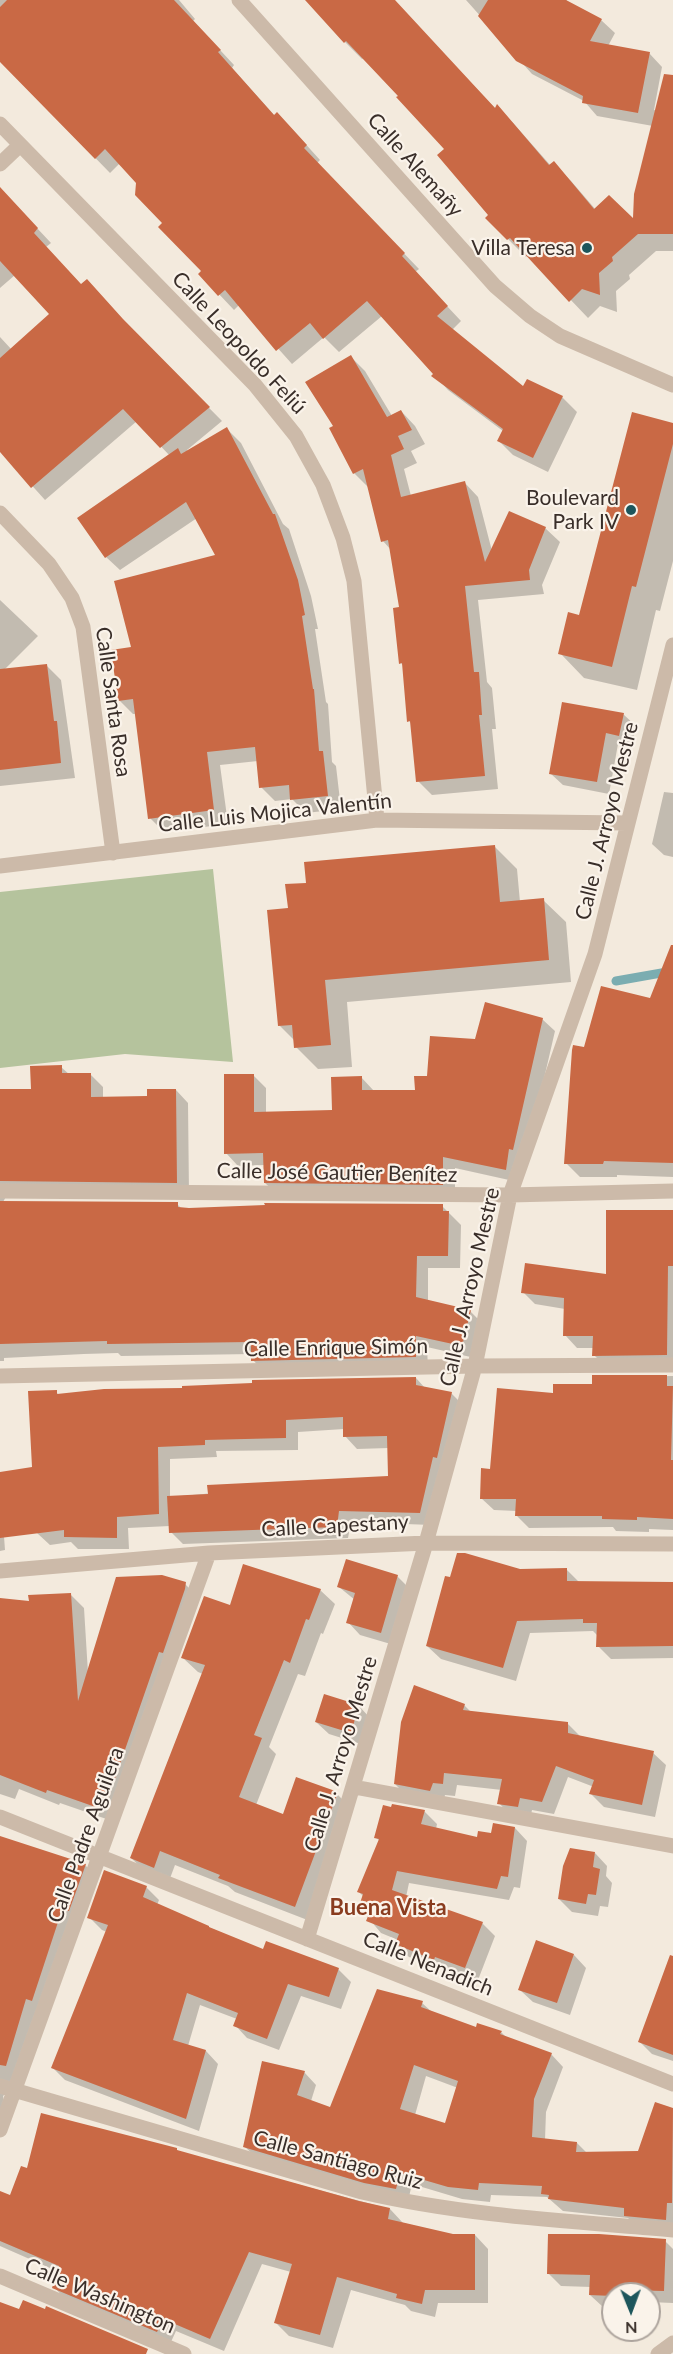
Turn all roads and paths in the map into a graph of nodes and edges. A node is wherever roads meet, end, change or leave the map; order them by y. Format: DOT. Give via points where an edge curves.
graph roads {
  1 [pos="239,0"];
  2 [pos="0,124"];
  3 [pos="20,145"];
  4 [pos="0,164"];
  5 [pos="673,385"];
  6 [pos="0,513"];
  7 [pos="673,645"];
  8 [pos="377,820"];
  9 [pos="627,823"];
  10 [pos="113,853"];
  11 [pos="0,866"];
  12 [pos="0,1191"];
  13 [pos="673,1191"];
  14 [pos="510,1195"];
  15 [pos="673,1365"];
  16 [pos="475,1366"];
  17 [pos="0,1376"];
  18 [pos="426,1543"];
  19 [pos="673,1544"];
  20 [pos="208,1553"];
  21 [pos="0,1571"];
  22 [pos="354,1787"];
  23 [pos="0,1817"];
  24 [pos="673,1846"];
  25 [pos="101,1856"];
  26 [pos="308,1939"];
  27 [pos="673,2084"];
  28 [pos="0,2086"];
  29 [pos="15,2091"];
  30 [pos="0,2130"];
  31 [pos="673,2230"];
  32 [pos="0,2276"];
  33 [pos="673,2343"];
  34 [pos="184,2354"];
  35 [pos="658,2354"];
  1 -- 5 [label="street, Calle Alemañy" via="495,286 560,336"];
  2 -- 3 [label="street, Calle Leopoldo Feliú"];
  3 -- 4 [label="street"];
  3 -- 8 [label="street, Calle Leopoldo Feliú" via="255,385 296,436 323,485 354,581"];
  6 -- 10 [label="street, Calle Santa Rosa" via="49,564 72,598 83,627"];
  7 -- 9 [label="street, Calle J. Arroyo Mestre"];
  8 -- 9 [label="street, Calle Luis Mojica Valentín"];
  8 -- 10 [label="street, Calle Luis Mojica Valentín"];
  9 -- 14 [label="street, Calle J. Arroyo Mestre" via="595,954"];
  10 -- 11 [label="street, Calle Luis Mojica Valentín"];
  12 -- 14 [label="street, Calle José Gautier Benítez"];
  13 -- 14 [label="street, Calle José Gautier Benítez"];
  14 -- 16 [label="street, Calle J. Arroyo Mestre"];
  15 -- 16 [label="street, Calle Enrique Simón"];
  16 -- 17 [label="street, Calle Enrique Simón"];
  16 -- 18 [label="street, Calle J. Arroyo Mestre"];
  18 -- 19 [label="street, Calle Capestany"];
  18 -- 20 [label="street, Calle Capestany"];
  18 -- 22 [label="street, Calle J. Arroyo Mestre"];
  20 -- 21 [label="street, Calle Capestany"];
  20 -- 25 [label="street, Calle Padre Aguilera"];
  22 -- 24 [label="street"];
  22 -- 26 [label="street, Calle J. Arroyo Mestre"];
  23 -- 25 [label="street, Calle Nenadich"];
  25 -- 26 [label="street, Calle Nenadich"];
  25 -- 29 [label="street, Calle Padre Aguilera"];
  26 -- 27 [label="street, Calle Nenadich"];
  28 -- 29 [label="street, Calle Santiago Ruiz"];
  29 -- 30 [label="street, Calle Padre Aguilera"];
  29 -- 31 [label="street, Calle Santiago Ruiz" via="418,2205"];
  32 -- 34 [label="street, Calle Washington"];
  33 -- 35 [label="street"];
}
